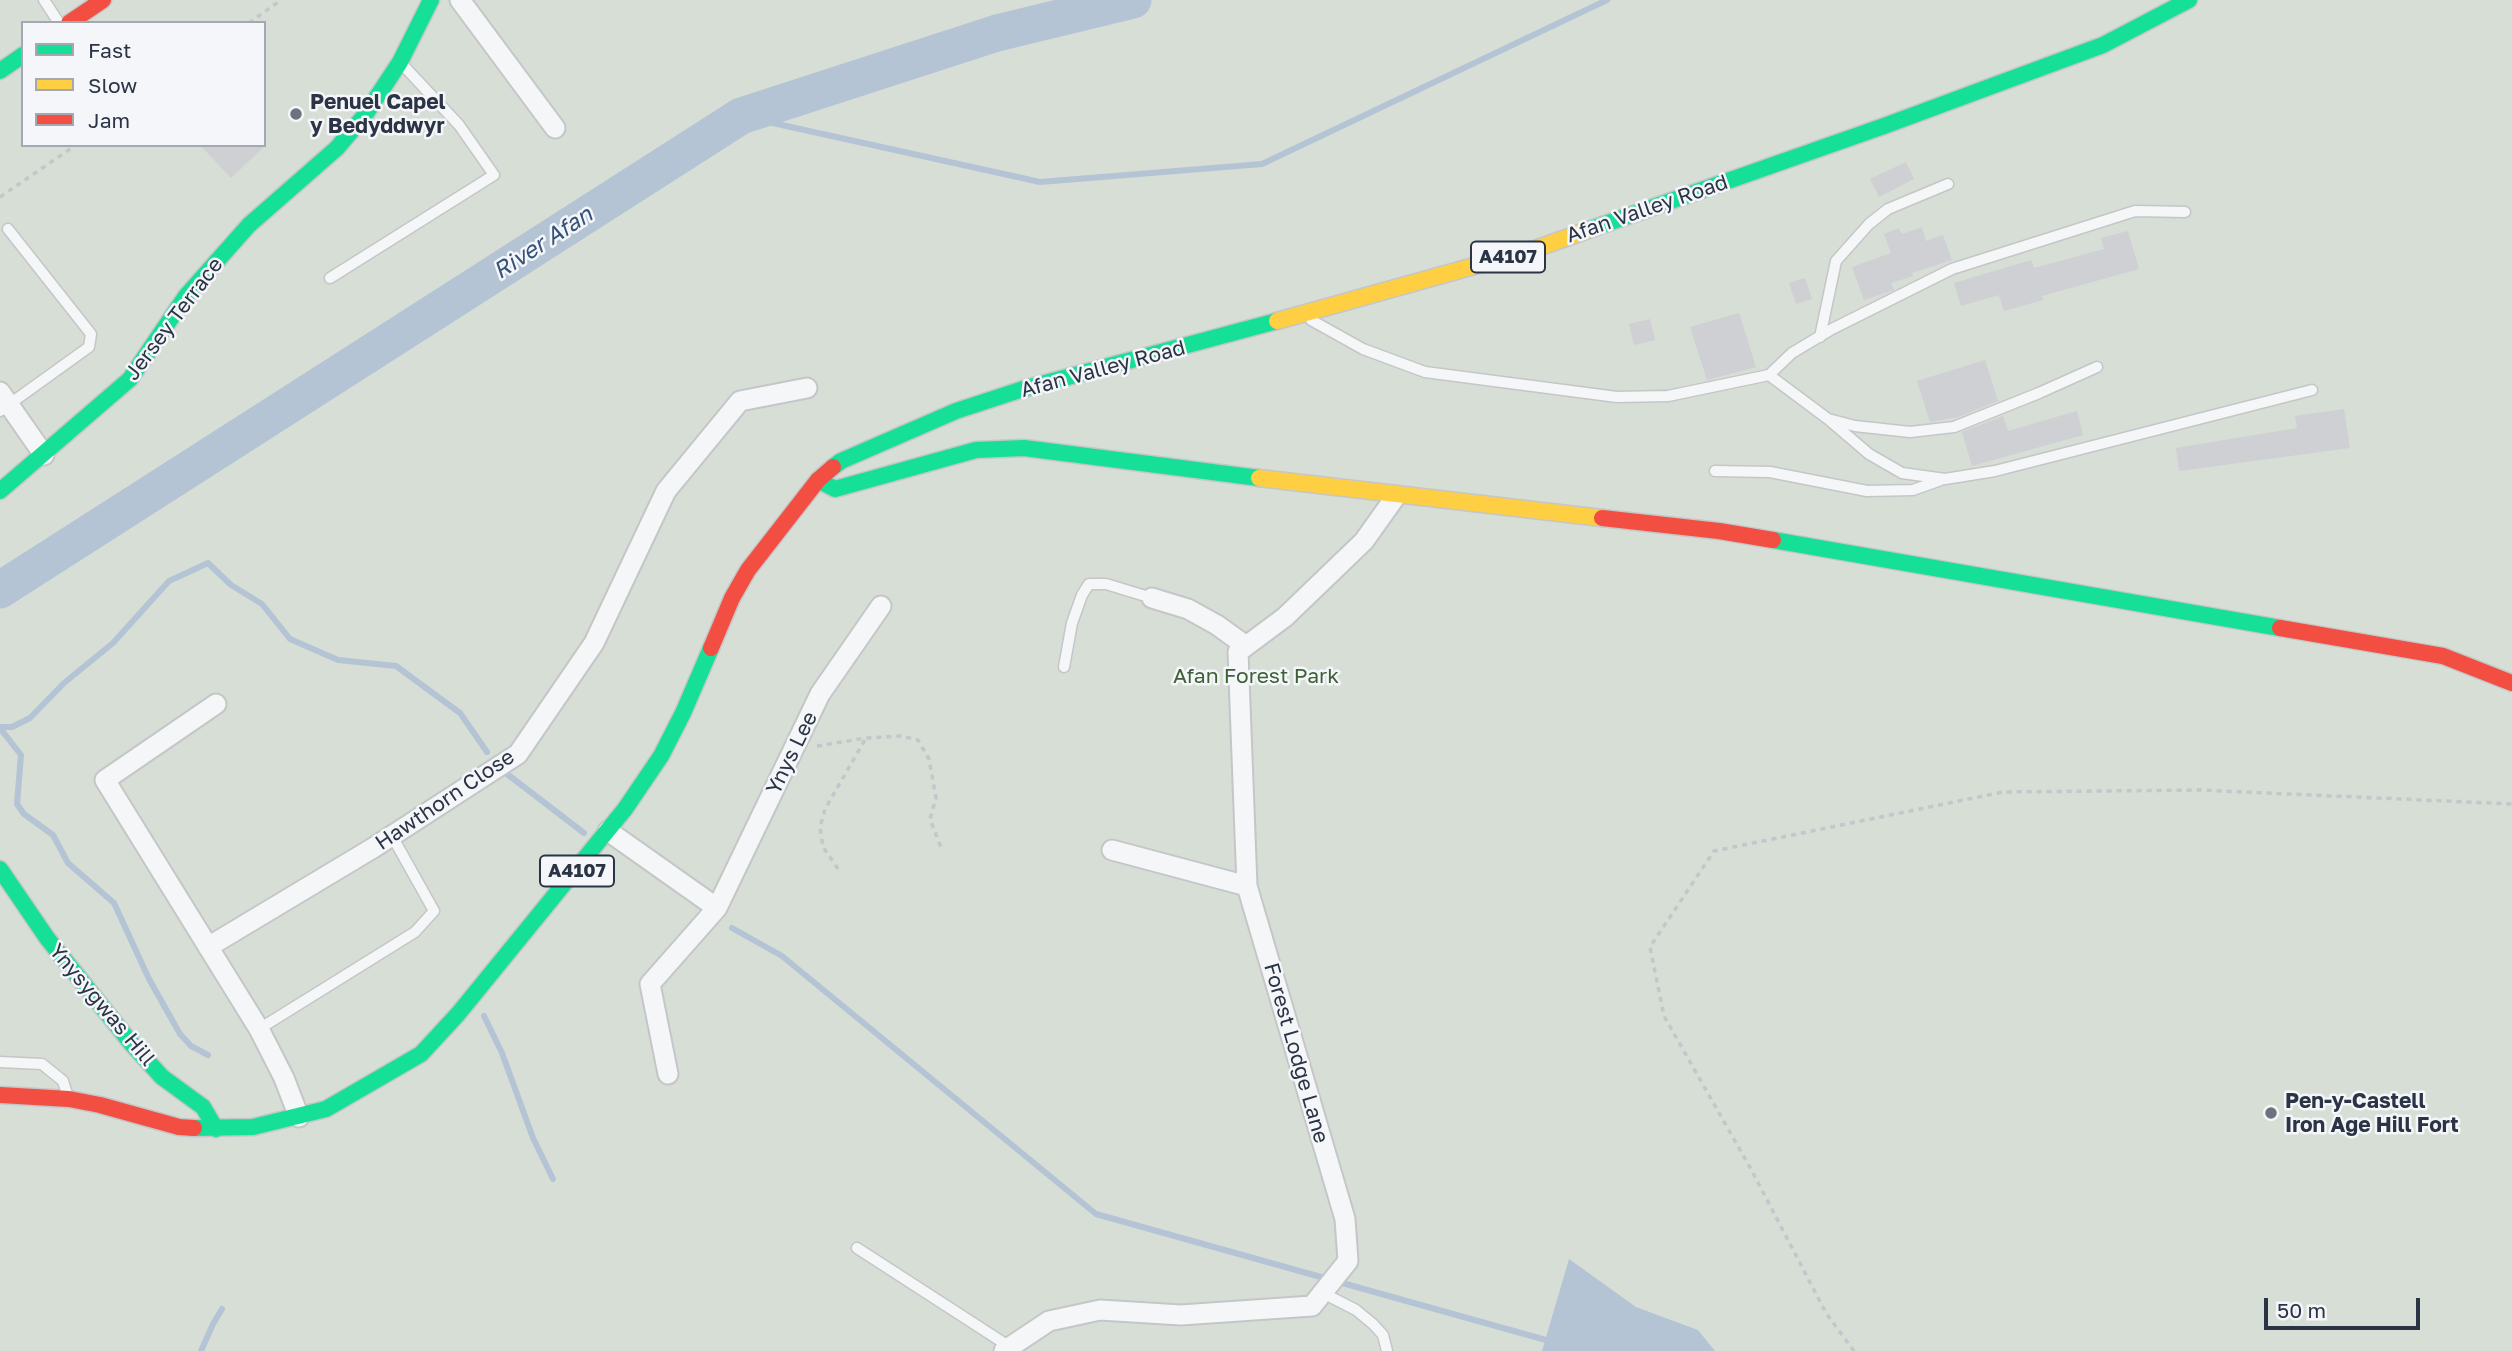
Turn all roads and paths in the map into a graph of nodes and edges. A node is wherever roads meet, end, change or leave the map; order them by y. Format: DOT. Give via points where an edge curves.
graph roads {
  1 [pos="44,0"];
  2 [pos="103,0"];
  3 [pos="281,0"];
  4 [pos="432,0"];
  5 [pos="460,0"];
  6 [pos="2189,0"];
  7 [pos="58,21"];
  8 [pos="72,21"];
  9 [pos="252,21"];
  10 [pos="21,56"];
  11 [pos="400,62"];
  12 [pos="0,71"];
  13 [pos="555,128"];
  14 [pos="73,147"];
  15 [pos="1948,184"];
  16 [pos="0,197"];
  17 [pos="2185,212"];
  18 [pos="8,229"];
  19 [pos="330,278"];
  20 [pos="1301,315"];
  21 [pos="1819,337"];
  22 [pos="2096,367"];
  23 [pos="1769,375"];
  24 [pos="807,388"];
  25 [pos="2312,390"];
  26 [pos="3,403"];
  27 [pos="1828,419"];
  28 [pos="44,455"];
  29 [pos="1715,471"];
  30 [pos="1945,479"];
  31 [pos="818,480"];
  32 [pos="0,491"];
  33 [pos="1396,496"];
  34 [pos="1152,598"];
  35 [pos="881,606"];
  36 [pos="1246,646"];
  37 [pos="1064,667"];
  38 [pos="2512,683"];
  39 [pos="216,704"];
  40 [pos="866,738"];
  41 [pos="794,749"];
  42 [pos="2512,804"];
  43 [pos="608,831"];
  44 [pos="392,836"];
  45 [pos="942,850"];
  46 [pos="1112,850"];
  47 [pos="0,869"];
  48 [pos="838,869"];
  49 [pos="1247,886"];
  50 [pos="717,908"];
  51 [pos="208,947"];
  52 [pos="259,1029"];
  53 [pos="0,1062"];
  54 [pos="668,1074"];
  55 [pos="0,1095"];
  56 [pos="69,1099"];
  57 [pos="299,1117"];
  58 [pos="216,1129"];
  59 [pos="857,1248"];
  60 [pos="1330,1284"];
  61 [pos="1007,1349"];
  62 [pos="1387,1351"];
  63 [pos="1854,1351"];
  1 -- 7 [label="lane"];
  2 -- 8 [label="main road"];
  3 -- 9 [label="path"];
  4 -- 11 [label="main road, Jersey Terrace"];
  5 -- 13 [label="street"];
  6 -- 20 [label="main road, Afan Valley Road / A4107" via="2104,45 1884,126 1535,249"];
  10 -- 12 [label="main road"];
  11 -- 19 [label="lane" via="459,125 494,175"];
  11 -- 28 [label="main road, Jersey Terrace" via="337,148 249,225 186,296 130,379"];
  14 -- 16 [label="path"];
  15 -- 21 [label="lane" via="1888,209 1836,261"];
  17 -- 21 [label="lane" via="2135,211 1952,269"];
  18 -- 26 [label="lane" via="91,334 89,347"];
  20 -- 23 [label="lane" via="1363,349 1425,372 1617,397 1668,396"];
  20 -- 31 [label="main road, Afan Valley Road / A4107" via="956,411 841,461"];
  21 -- 23 [label="lane"];
  22 -- 27 [label="lane" via="1954,427 1910,432"];
  23 -- 27 [label="lane"];
  24 -- 44 [label="street, Hawthorn Close" via="740,401 666,491 594,643 518,754"];
  25 -- 30 [label="lane" via="1995,471"];
  26 -- 28 [label="street"];
  27 -- 30 [label="lane" via="1869,454 1902,473"];
  28 -- 32 [label="main road, Jersey Terrace"];
  29 -- 30 [label="lane" via="1770,472 1867,491 1913,490"];
  31 -- 33 [label="main road" via="835,489 976,450 1024,448"];
  31 -- 43 [label="main road, A4107" via="748,570 661,756"];
  33 -- 36 [label="street" via="1364,541 1285,617"];
  33 -- 38 [label="main road" via="1719,531 2443,656"];
  34 -- 36 [label="street" via="1188,609"];
  34 -- 37 [label="lane" via="1106,584 1089,584 1072,623"];
  35 -- 41 [label="street, Ynys Lee" via="820,694"];
  36 -- 49 [label="street, Forest Lodge Lane" via="1238,652"];
  39 -- 51 [label="street" via="105,780"];
  40 -- 41 [label="path"];
  40 -- 45 [label="path" via="918,740 929,759 936,798 930,819"];
  40 -- 48 [label="path" via="825,809 820,827 823,847"];
  41 -- 50 [label="street, Ynys Lee"];
  42 -- 63 [label="path" via="2200,790 2003,792 1714,851 1650,947 1664,1016 1826,1313"];
  43 -- 50 [label="street"];
  43 -- 57 [label="main road, A4107" via="421,1054 326,1109"];
  44 -- 51 [label="street, Hawthorn Close"];
  44 -- 52 [label="lane" via="434,911 415,932"];
  46 -- 49 [label="street"];
  47 -- 58 [label="main road, Ynysygwas Hill" via="47,938 131,1043 162,1077 204,1107"];
  49 -- 60 [label="street, Forest Lodge Lane" via="1345,1219 1348,1261"];
  50 -- 54 [label="street, Ynys Lee" via="650,984"];
  51 -- 52 [label="street"];
  52 -- 57 [label="street"];
  53 -- 56 [label="lane" via="42,1064 63,1082"];
  55 -- 56 [label="main road, A4107"];
  56 -- 58 [label="main road, A4107" via="179,1127"];
  57 -- 58 [label="main road, A4107"];
  59 -- 61 [label="lane"];
  60 -- 61 [label="street" via="1312,1307 1181,1315 1100,1310 1049,1321"];
  60 -- 62 [label="lane" via="1383,1335"];
}
